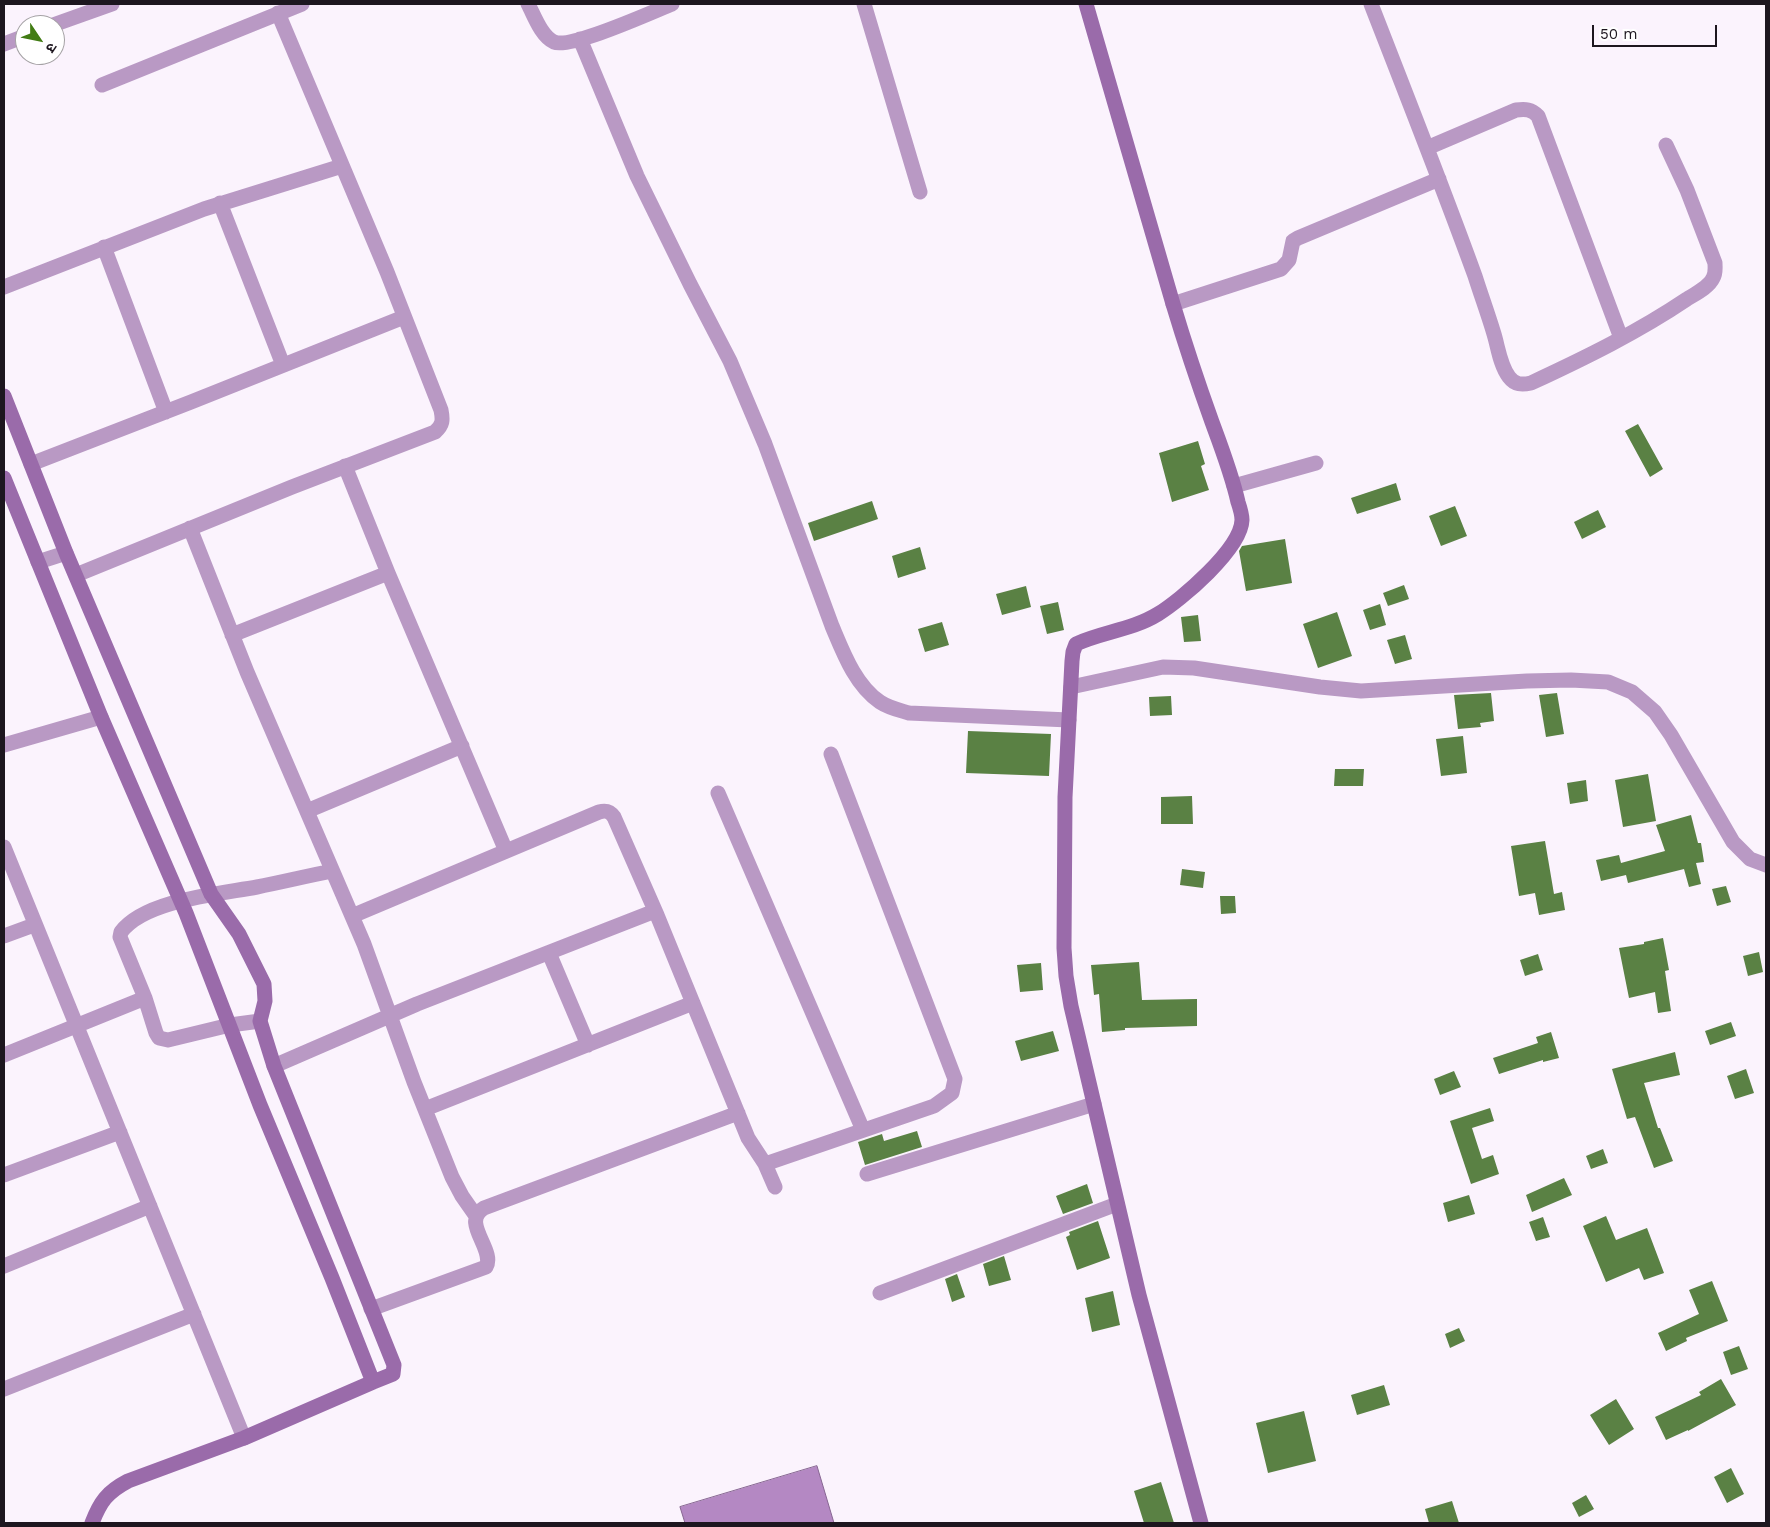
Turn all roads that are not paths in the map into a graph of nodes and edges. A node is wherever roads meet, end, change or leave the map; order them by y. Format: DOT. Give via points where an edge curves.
graph roads {
  1 [pos="112,4"];
  2 [pos="302,4"];
  3 [pos="528,4"];
  4 [pos="672,4"];
  5 [pos="864,4"];
  6 [pos="1086,4"];
  7 [pos="1371,4"];
  8 [pos="278,13"];
  9 [pos="65,21"];
  10 [pos="580,39"];
  11 [pos="102,85"];
  12 [pos="1666,145"];
  13 [pos="1428,148"];
  14 [pos="342,166"];
  15 [pos="1439,179"];
  16 [pos="920,192"];
  17 [pos="220,203"];
  18 [pos="104,247"];
  19 [pos="4,286"];
  20 [pos="1173,304"];
  21 [pos="404,317"];
  22 [pos="1621,338"];
  23 [pos="283,365"];
  24 [pos="4,396"];
  25 [pos="166,412"];
  26 [pos="1316,463"];
  27 [pos="31,464"];
  28 [pos="345,466"];
  29 [pos="4,478"];
  30 [pos="1234,486"];
  31 [pos="190,528"];
  32 [pos="66,553"];
  33 [pos="38,562"];
  34 [pos="388,574"];
  35 [pos="76,575"];
  36 [pos="232,635"];
  37 [pos="1071,687"];
  38 [pos="101,717"];
  39 [pos="1069,720"];
  40 [pos="4,745"];
  41 [pos="462,746"];
  42 [pos="830,754"];
  43 [pos="718,793"];
  44 [pos="307,812"];
  45 [pos="4,847"];
  46 [pos="506,851"];
  47 [pos="1766,865"];
  48 [pos="332,871"];
  49 [pos="211,894"];
  50 [pos="181,900"];
  51 [pos="655,911"];
  52 [pos="352,916"];
  53 [pos="34,925"];
  54 [pos="4,936"];
  55 [pos="549,953"];
  56 [pos="146,998"];
  57 [pos="693,1004"];
  58 [pos="391,1016"];
  59 [pos="260,1021"];
  60 [pos="230,1025"];
  61 [pos="77,1026"];
  62 [pos="588,1045"];
  63 [pos="4,1055"];
  64 [pos="274,1066"];
  65 [pos="1094,1104"];
  66 [pos="425,1109"];
  67 [pos="738,1113"];
  68 [pos="863,1130"];
  69 [pos="120,1132"];
  70 [pos="765,1164"];
  71 [pos="867,1174"];
  72 [pos="4,1176"];
  73 [pos="775,1187"];
  74 [pos="1117,1204"];
  75 [pos="150,1206"];
  76 [pos="476,1216"];
  77 [pos="4,1266"];
  78 [pos="880,1293"];
  79 [pos="371,1309"];
  80 [pos="194,1314"];
  81 [pos="373,1382"];
  82 [pos="4,1389"];
  83 [pos="244,1438"];
  84 [pos="92,1523"];
  85 [pos="1201,1523"];
  1 -- 9 [label="street"];
  2 -- 8 [label="street"];
  3 -- 10 [label="street" via="553,42 562,44"];
  4 -- 10 [label="street"];
  5 -- 16 [label="street"];
  6 -- 20 [label="street"];
  7 -- 13 [label="street"];
  8 -- 11 [label="street"];
  8 -- 14 [label="street"];
  10 -- 39 [label="street" via="637,176 730,361 765,444 842,649 870,694 894,709 909,713"];
  12 -- 22 [label="street" via="1714,263 1713,279 1672,309"];
  13 -- 15 [label="street"];
  13 -- 22 [label="street" via="1516,110 1533,111 1538,116"];
  14 -- 17 [label="street"];
  14 -- 21 [label="street"];
  15 -- 20 [label="street" via="1298,238 1293,241 1289,260 1281,269"];
  15 -- 22 [label="street" via="1504,367 1515,384 1532,383"];
  17 -- 18 [label="street"];
  17 -- 23 [label="street"];
  18 -- 19 [label="street"];
  18 -- 25 [label="street"];
  20 -- 30 [label="street"];
  21 -- 23 [label="street"];
  21 -- 28 [label="street" via="441,410 441,427"];
  23 -- 25 [label="street"];
  24 -- 27 [label="street"];
  25 -- 27 [label="street"];
  26 -- 30 [label="street"];
  27 -- 32 [label="street"];
  28 -- 31 [label="street"];
  28 -- 34 [label="street"];
  29 -- 33 [label="street"];
  30 -- 37 [label="street" via="1242,520 1234,543 1220,560 1159,614 1136,625 1076,644"];
  31 -- 35 [label="street"];
  31 -- 36 [label="street"];
  32 -- 33 [label="street"];
  32 -- 35 [label="street"];
  33 -- 38 [label="street"];
  34 -- 36 [label="street"];
  34 -- 41 [label="street"];
  35 -- 49 [label="street"];
  36 -- 44 [label="street"];
  37 -- 39 [label="street"];
  37 -- 47 [label="street" via="1172,667 1361,691 1528,681 1608,682 1632,692 1655,712 1733,842 1750,859"];
  38 -- 40 [label="street"];
  38 -- 50 [label="street"];
  39 -- 65 [label="street" via="1064,960 1071,1006"];
  41 -- 44 [label="street"];
  41 -- 46 [label="street"];
  42 -- 68 [label="street" via="955,1079 952,1093 934,1106"];
  43 -- 68 [label="street"];
  44 -- 48 [label="street"];
  45 -- 53 [label="street"];
  46 -- 51 [label="street" via="604,810 611,812"];
  46 -- 52 [label="street"];
  48 -- 49 [label="street"];
  48 -- 52 [label="street"];
  49 -- 50 [label="street"];
  49 -- 59 [label="street" via="239,934 264,984 265,1001"];
  50 -- 56 [label="street" via="132,921 121,932 120,937"];
  50 -- 60 [label="street"];
  51 -- 55 [label="street"];
  51 -- 57 [label="street"];
  52 -- 58 [label="street"];
  53 -- 54 [label="street"];
  53 -- 61 [label="street"];
  55 -- 58 [label="street"];
  55 -- 62 [label="street"];
  56 -- 60 [label="street" via="156,1033 163,1040"];
  56 -- 61 [label="street"];
  57 -- 62 [label="street"];
  57 -- 67 [label="street"];
  58 -- 64 [label="street"];
  58 -- 66 [label="street"];
  59 -- 60 [label="street"];
  59 -- 64 [label="street"];
  60 -- 81 [label="street"];
  61 -- 63 [label="street"];
  61 -- 69 [label="street"];
  62 -- 66 [label="street"];
  64 -- 79 [label="street"];
  65 -- 71 [label="street"];
  65 -- 74 [label="street"];
  66 -- 76 [label="street" via="452,1177"];
  67 -- 70 [label="street" via="748,1138"];
  67 -- 76 [label="street" via="492,1205"];
  68 -- 70 [label="street"];
  69 -- 72 [label="street"];
  69 -- 75 [label="street"];
  70 -- 73 [label="street"];
  74 -- 78 [label="street"];
  74 -- 85 [label="street"];
  75 -- 77 [label="street"];
  75 -- 80 [label="street"];
  76 -- 79 [label="street" via="488,1260 483,1270"];
  79 -- 81 [label="street" via="395,1370 390,1376"];
  80 -- 82 [label="street"];
  80 -- 83 [label="street"];
  81 -- 83 [label="street"];
  83 -- 84 [label="street" via="148,1472 116,1487 98,1507"];
}
